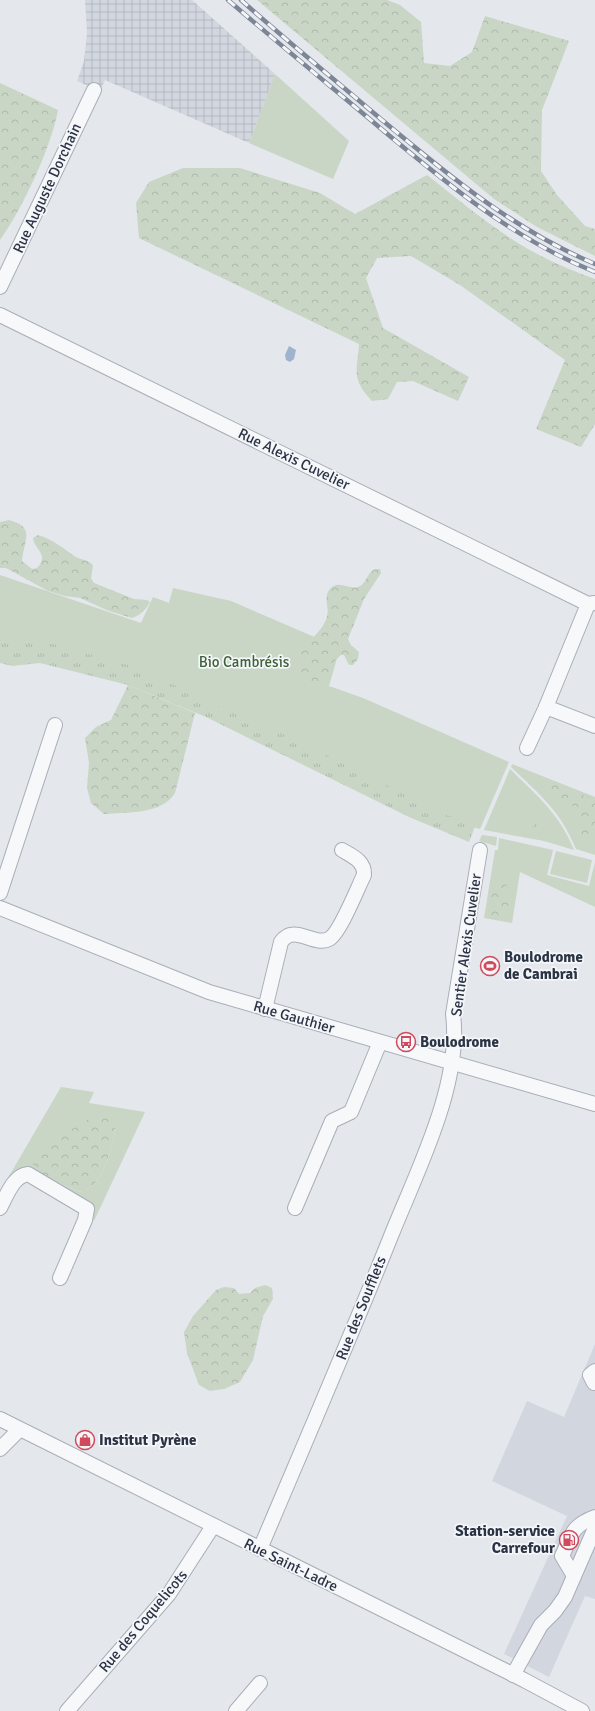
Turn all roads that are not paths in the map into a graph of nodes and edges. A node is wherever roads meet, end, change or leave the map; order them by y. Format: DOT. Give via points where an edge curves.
graph roads {
  1 [pos="94,90"];
  2 [pos="0,287"];
  3 [pos="0,315"];
  4 [pos="592,604"];
  5 [pos="546,707"];
  6 [pos="55,725"];
  7 [pos="595,726"];
  8 [pos="527,748"];
  9 [pos="342,850"];
  10 [pos="480,850"];
  11 [pos="0,893"];
  12 [pos="0,908"];
  13 [pos="265,1009"];
  14 [pos="380,1042"];
  15 [pos="452,1063"];
  16 [pos="595,1104"];
  17 [pos="0,1208"];
  18 [pos="295,1208"];
  19 [pos="60,1278"];
  20 [pos="0,1420"];
  21 [pos="19,1430"];
  22 [pos="0,1449"];
  23 [pos="595,1517"];
  24 [pos="213,1526"];
  25 [pos="595,1528"];
  26 [pos="260,1549"];
  27 [pos="574,1576"];
  28 [pos="513,1675"];
  29 [pos="260,1683"];
  30 [pos="67,1711"];
  31 [pos="236,1711"];
  32 [pos="582,1711"];
  1 -- 2 [label="street, Rue Auguste Dorchain"];
  3 -- 4 [label="street, Rue Alexis Cuvelier"];
  4 -- 5 [label="street, Rue Alexis Cuvelier"];
  5 -- 7 [label="street"];
  5 -- 8 [label="street, Rue Alexis Cuvelier"];
  6 -- 11 [label="street"];
  9 -- 13 [label="street" via="359,860 365,869 339,928 330,939 324,941 291,934 285,936 281,942"];
  10 -- 15 [label="street, Sentier Alexis Cuvelier" via="453,1014 455,1030"];
  12 -- 13 [label="street, Rue Gauthier" via="209,992"];
  13 -- 14 [label="street, Rue Gauthier"];
  14 -- 15 [label="street, Rue Gauthier"];
  14 -- 18 [label="street" via="351,1112 332,1121"];
  15 -- 16 [label="street, Rue Gauthier"];
  15 -- 26 [label="street, Rue des Soufflets" via="440,1114 364,1303"];
  17 -- 19 [label="street" via="17,1179 28,1174 87,1209 86,1220"];
  20 -- 21 [label="street, Rue Saint-Ladre"];
  21 -- 22 [label="street"];
  21 -- 24 [label="street, Rue Saint-Ladre"];
  23 -- 27 [label="street" via="575,1528 562,1556"];
  24 -- 26 [label="street, Rue Saint-Ladre"];
  24 -- 30 [label="street, Rue des Coquelicots" via="170,1594"];
  25 -- 27 [label="street"];
  26 -- 28 [label="street, Rue Saint-Ladre"];
  27 -- 28 [label="street" via="565,1596 541,1625"];
  28 -- 32 [label="street, Rue Saint-Ladre"];
  29 -- 31 [label="street"];
}
